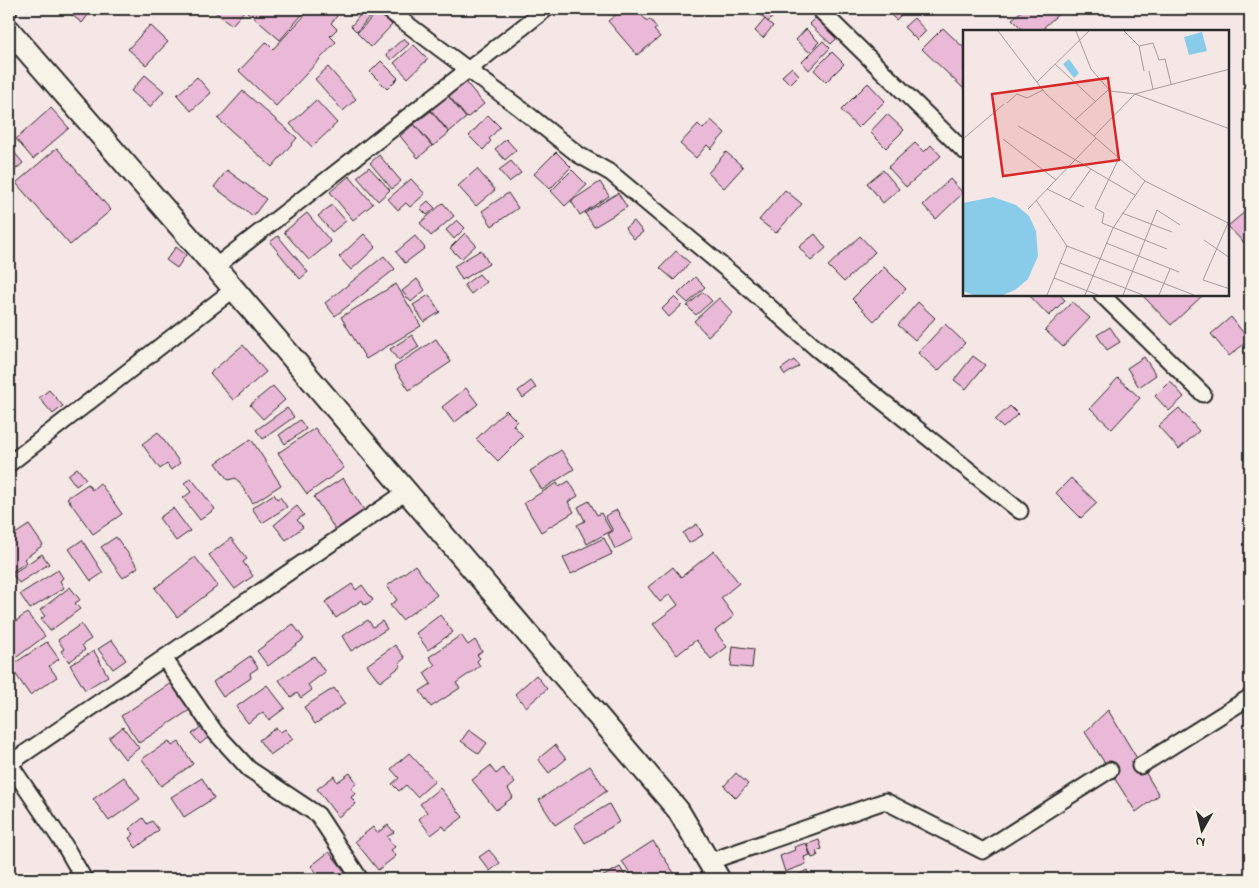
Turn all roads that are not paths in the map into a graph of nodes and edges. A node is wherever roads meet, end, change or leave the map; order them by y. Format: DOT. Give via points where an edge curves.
graph roads {
  1 [pos="387,9"];
  2 [pos="546,9"];
  3 [pos="819,9"];
  4 [pos="9,30"];
  5 [pos="468,70"];
  6 [pos="963,150"];
  7 [pos="215,267"];
  8 [pos="234,290"];
  9 [pos="1103,296"];
  10 [pos="1204,394"];
  11 [pos="9,464"];
  12 [pos="406,492"];
  13 [pos="1020,511"];
  14 [pos="164,658"];
  15 [pos="1250,697"];
  16 [pos="9,763"];
  17 [pos="1140,766"];
  18 [pos="1110,770"];
  19 [pos="713,871"];
  20 [pos="84,879"];
  21 [pos="360,879"];
  1 -- 5 [label="street"];
  2 -- 5 [label="street"];
  3 -- 6 [label="street"];
  4 -- 7 [label="main road"];
  5 -- 7 [label="street"];
  5 -- 13 [label="street" via="579,155 611,173 817,349"];
  7 -- 8 [label="main road"];
  8 -- 11 [label="street"];
  8 -- 12 [label="main road"];
  9 -- 10 [label="street"];
  12 -- 14 [label="street"];
  12 -- 19 [label="main road" via="678,810"];
  14 -- 16 [label="street"];
  14 -- 21 [label="street" via="215,732 249,769 318,815"];
  15 -- 17 [label="street"];
  16 -- 20 [label="street"];
  18 -- 19 [label="street" via="983,851 885,801"];
}
